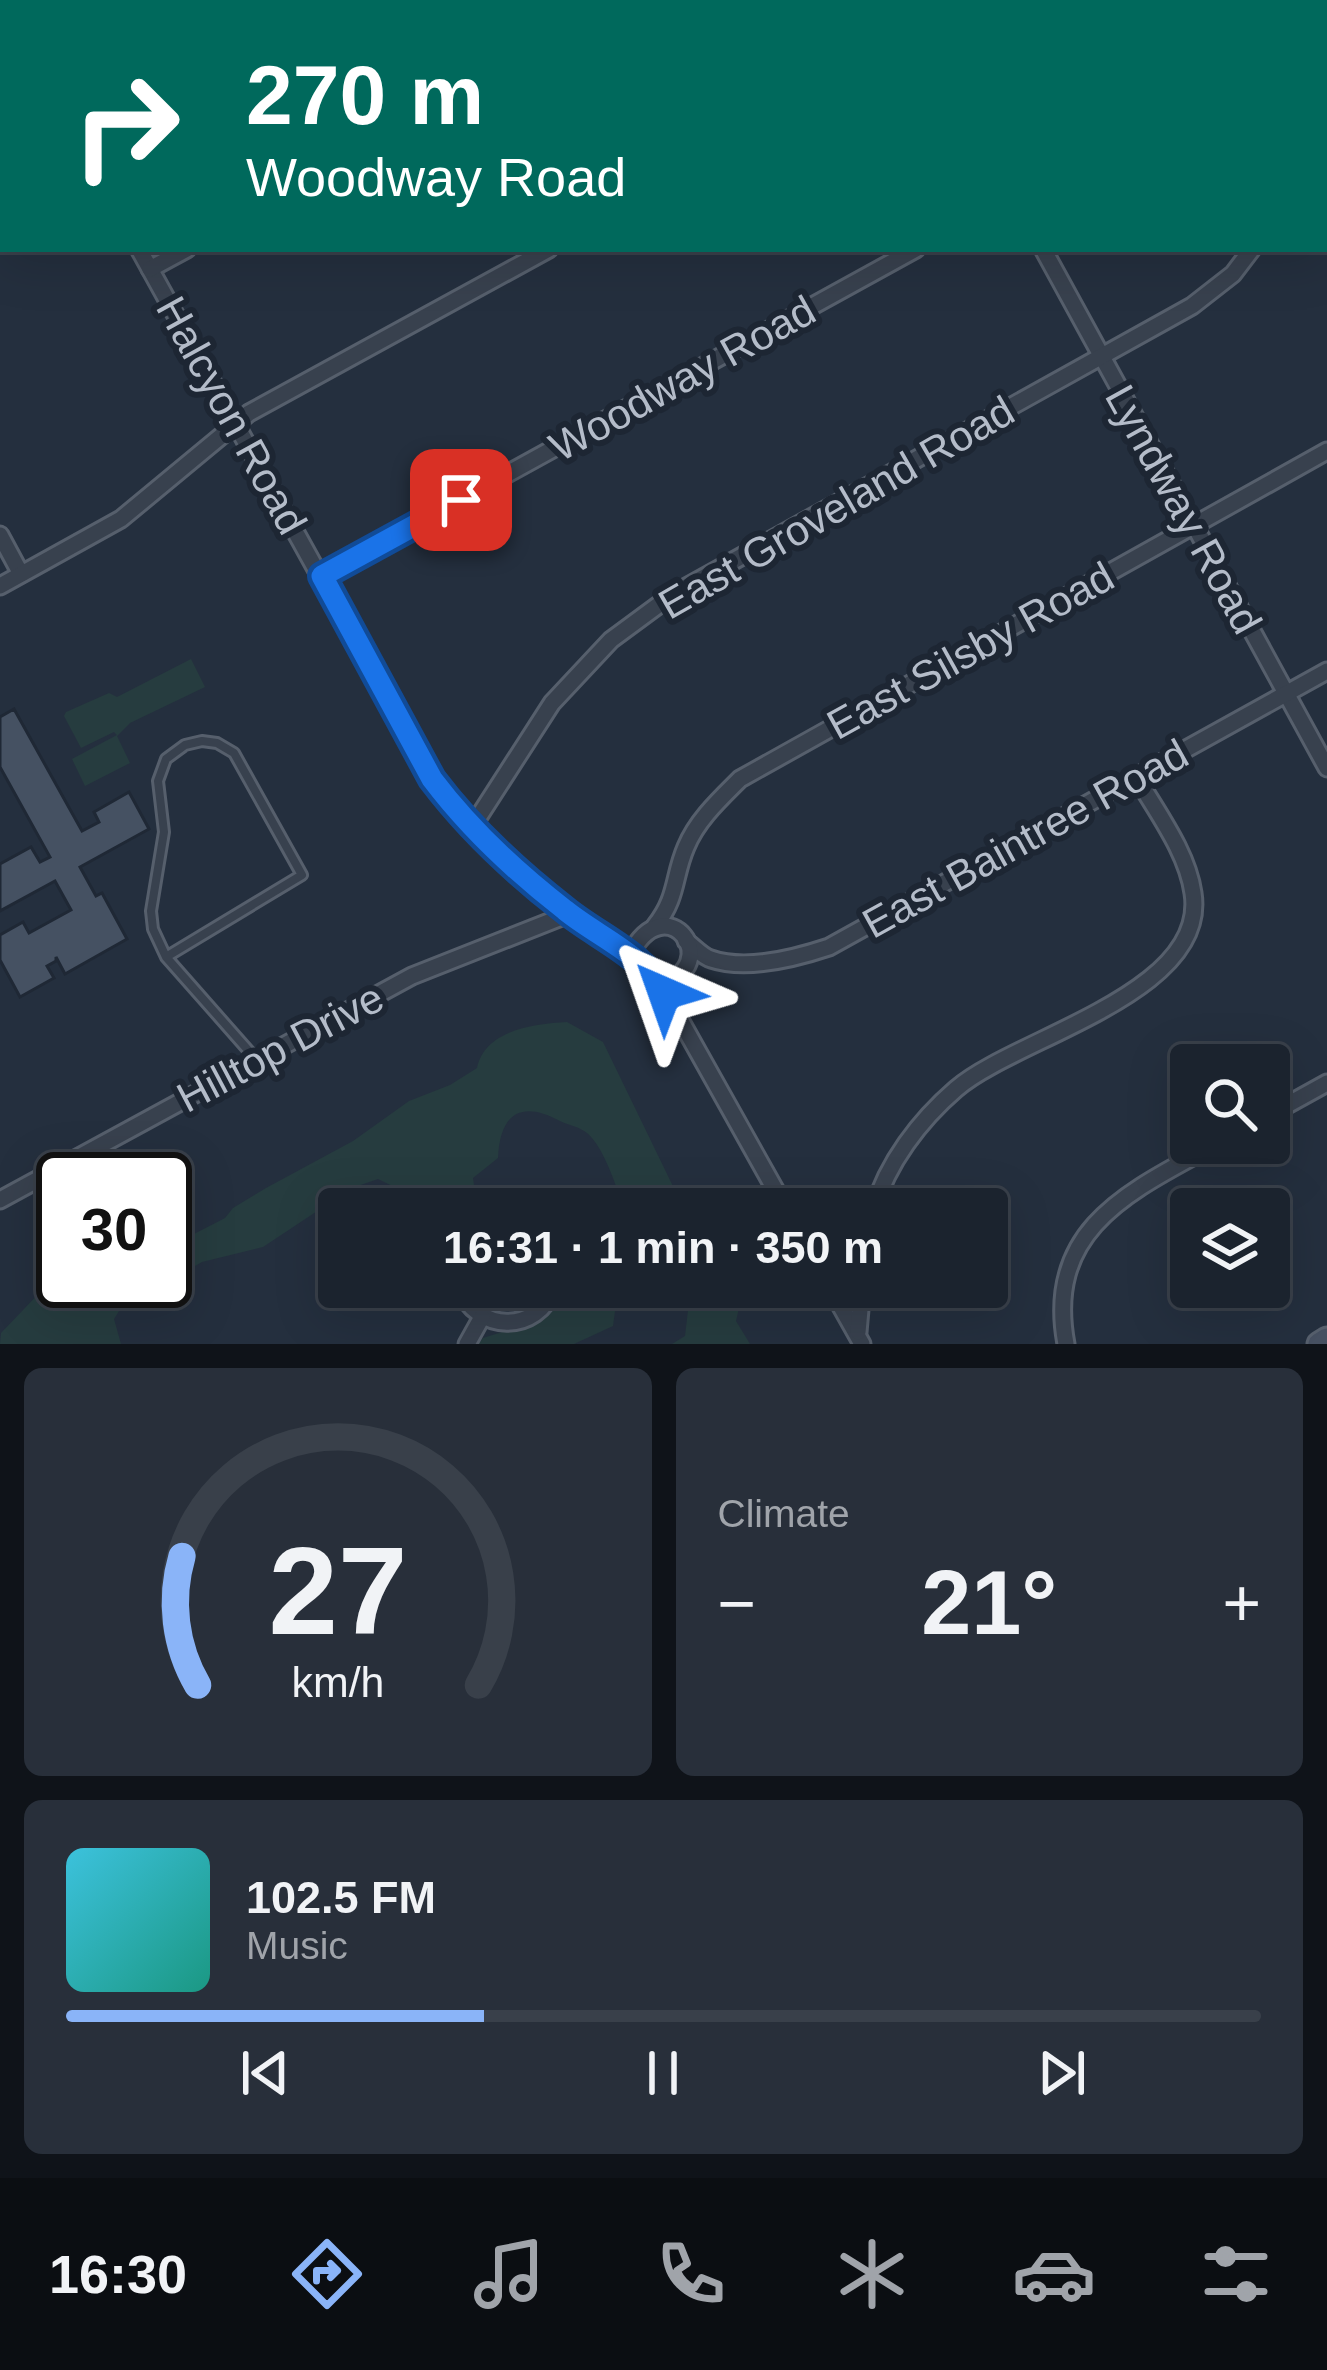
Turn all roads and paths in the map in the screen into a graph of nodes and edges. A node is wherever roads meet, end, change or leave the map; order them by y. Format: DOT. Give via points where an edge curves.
graph roads {
  1 [pos="141,252"];
  2 [pos="181,252"];
  3 [pos="544,252"];
  4 [pos="911,252"];
  5 [pos="1045,252"];
  6 [pos="1250,252"];
  7 [pos="150,269"];
  8 [pos="1100,357"];
  9 [pos="236,423"];
  10 [pos="1327,451"];
  11 [pos="1195,527"];
  12 [pos="0,535"];
  13 [pos="21,574"];
  14 [pos="322,576"];
  15 [pos="0,586"];
  16 [pos="1327,670"];
  17 [pos="1286,694"];
  18 [pos="1327,768"];
  19 [pos="1137,778"];
  20 [pos="473,824"];
  21 [pos="672,902"];
  22 [pos="569,914"];
  23 [pos="655,926"];
  24 [pos="684,937"];
  25 [pos="630,955"];
  26 [pos="166,957"];
  27 [pos="710,959"];
  28 [pos="682,975"];
  29 [pos="660,985"];
  30 [pos="256,1060"];
  31 [pos="1327,1083"];
  32 [pos="1290,1103"];
  33 [pos="1180,1164"];
  34 [pos="774,1188"];
  35 [pos="883,1188"];
  36 [pos="0,1200"];
  37 [pos="472,1308"];
  38 [pos="541,1308"];
  39 [pos="842,1308"];
  40 [pos="861,1308"];
  41 [pos="482,1317"];
  42 [pos="1327,1339"];
  43 [pos="860,1340"];
  44 [pos="467,1344"];
  45 [pos="1066,1344"];
  46 [pos="1318,1344"];
  1 -- 7 [label="street, Halcyon Road"];
  2 -- 7 [label="street"];
  3 -- 9 [label="street"];
  4 -- 14 [label="street, Woodway Road"];
  5 -- 8 [label="street, Lyndway Road"];
  6 -- 8 [label="street, East Groveland Road" via="1192,306"];
  7 -- 9 [label="street, Halcyon Road"];
  8 -- 11 [label="street, Lyndway Road"];
  8 -- 20 [label="street, East Groveland Road" via="626,628 552,703"];
  9 -- 13 [label="street" via="121,519"];
  9 -- 14 [label="street, Halcyon Road"];
  10 -- 11 [label="street, East Silsby Road"];
  11 -- 17 [label="street, Lyndway Road"];
  11 -- 21 [label="street, East Silsby Road" via="740,779 686,847"];
  12 -- 13 [label="street"];
  13 -- 15 [label="street"];
  14 -- 20 [label="street, Halcyon Road" via="432,779"];
  16 -- 17 [label="street, East Baintree Road"];
  17 -- 18 [label="street, Lyndway Road"];
  17 -- 19 [label="street, East Baintree Road"];
  19 -- 27 [label="street, East Baintree Road" via="829,946 761,963"];
  19 -- 35 [label="street" via="1186,864 1195,899 1174,956 1144,986 959,1086 895,1160"];
  20 -- 22 [label="street, Halcyon Road"];
  21 -- 23 [label="street, East Silsby Road"];
  21 -- 24 [label="street"];
  22 -- 25 [label="street, Halcyon Road"];
  22 -- 30 [label="street, Hilltop Drive" via="412,976"];
  23 -- 24 [label="street"];
  23 -- 25 [label="street"];
  24 -- 27 [label="street"];
  24 -- 28 [label="street" via="691,959"];
  25 -- 29 [label="street, Halcyon Road"];
  26 -- 26 [label="lane" via="151,920 163,856 159,774 185,745 217,743 240,759 302,875"];
  26 -- 30 [label="lane"];
  27 -- 28 [label="street"];
  28 -- 29 [label="street"];
  29 -- 34 [label="street, Halcyon Road"];
  30 -- 36 [label="street, Hilltop Drive"];
  31 -- 32 [label="street"];
  33 -- 45 [label="street" via="1092,1224 1060,1312"];
  37 -- 41 [label="street"];
  38 -- 41 [label="street" via="504,1323"];
  39 -- 43 [label="street"];
  40 -- 43 [label="street"];
  41 -- 44 [label="street"];
  42 -- 46 [label="main road"];
}
